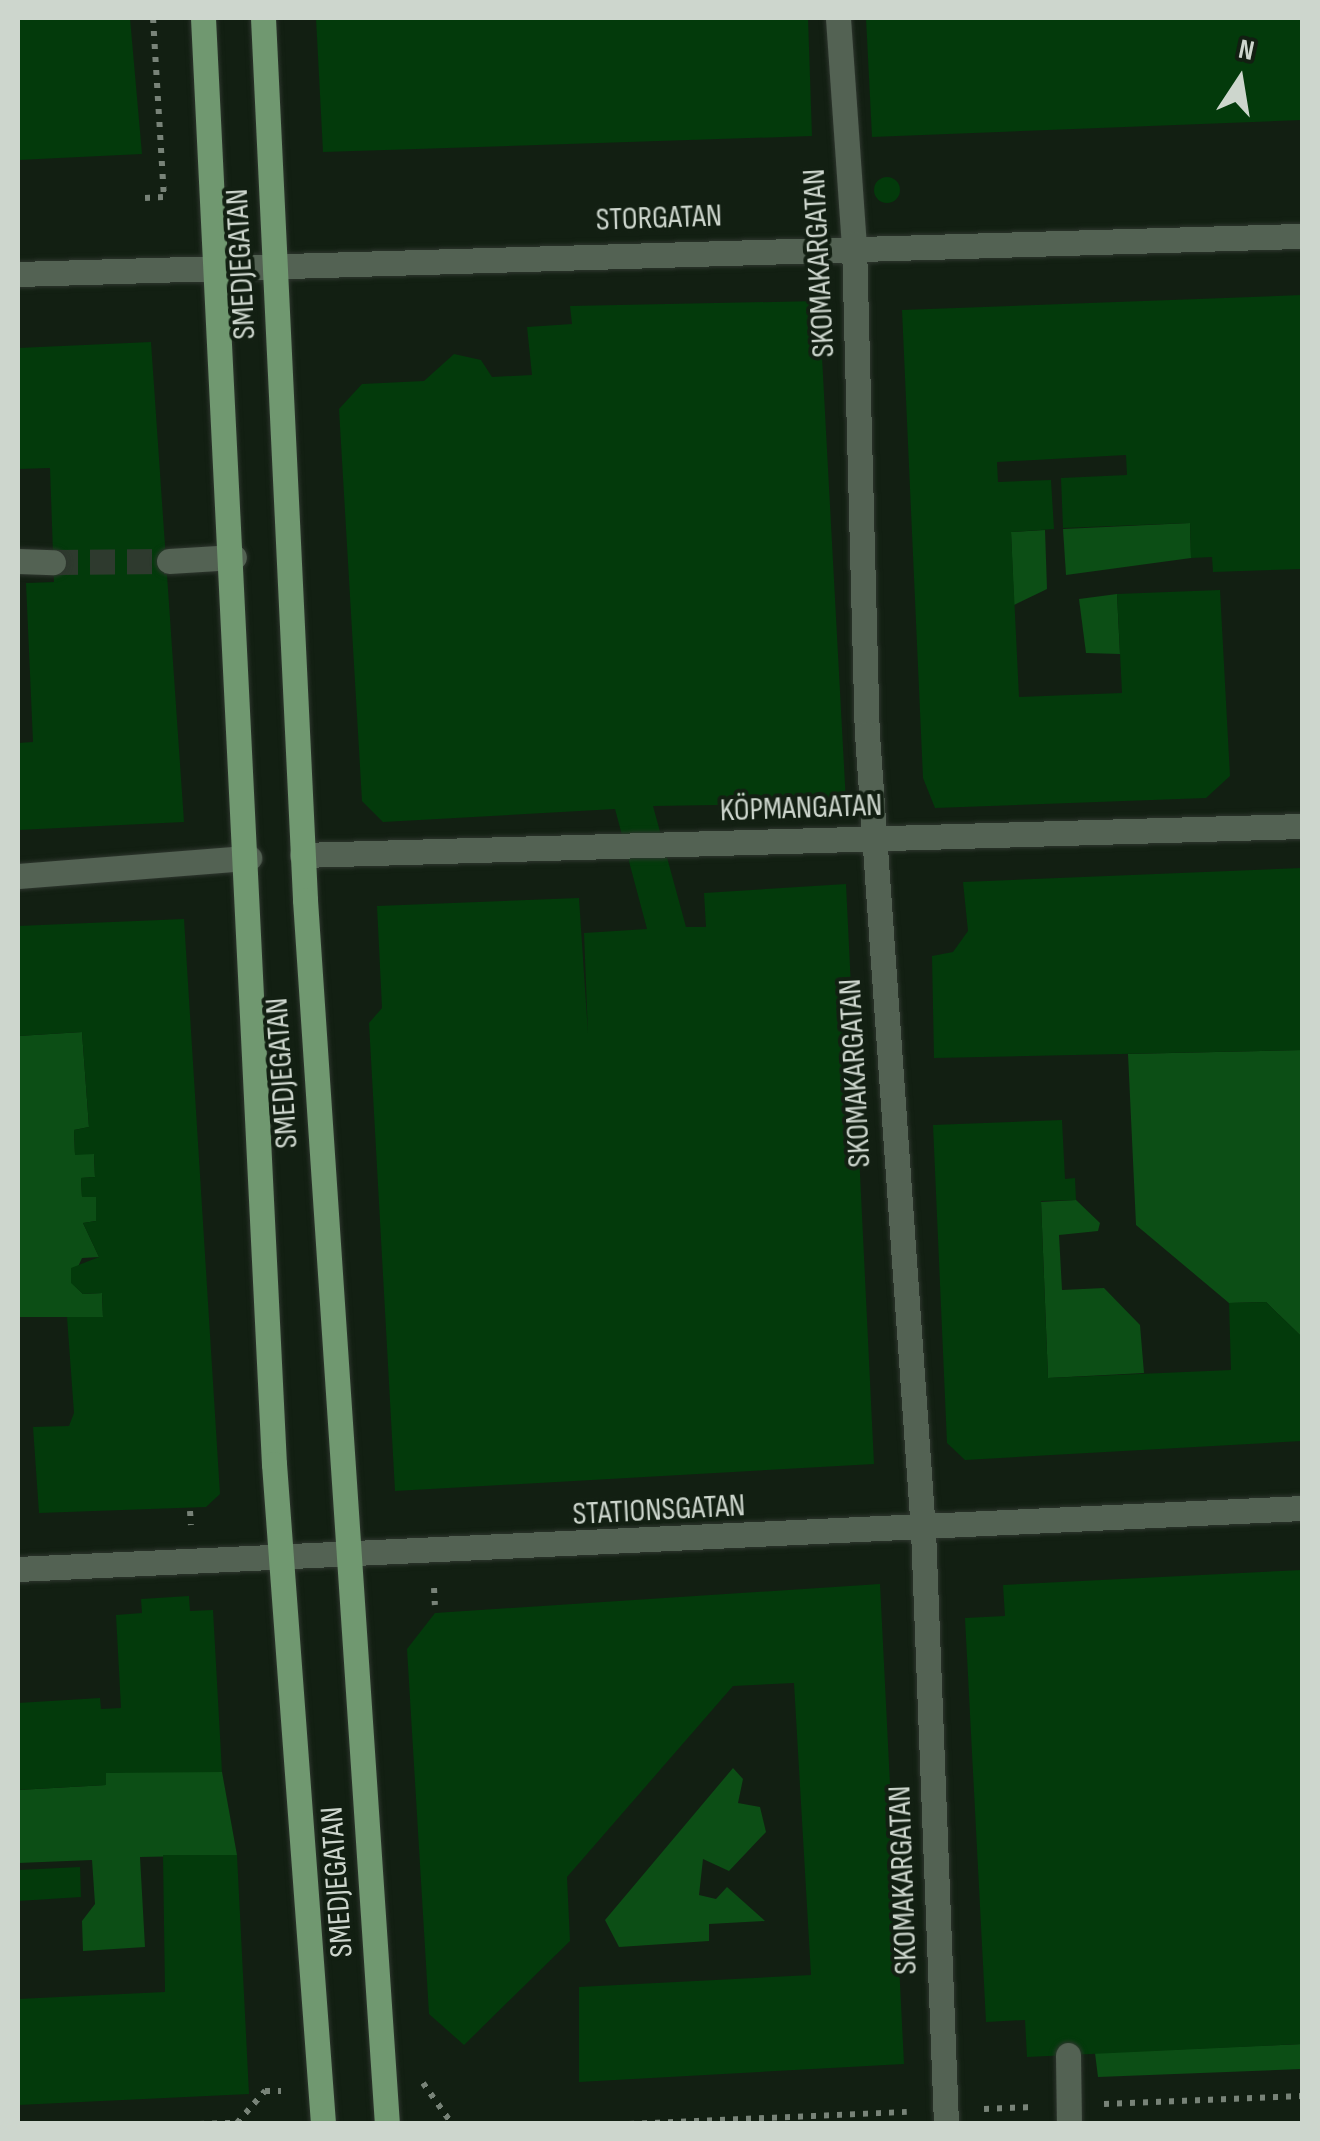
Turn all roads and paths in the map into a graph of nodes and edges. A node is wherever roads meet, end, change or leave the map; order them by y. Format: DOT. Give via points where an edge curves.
graph roads {
  1 [pos="153,18"];
  2 [pos="203,18"];
  3 [pos="262,18"];
  4 [pos="838,18"];
  5 [pos="164,197"];
  6 [pos="1302,236"];
  7 [pos="854,244"];
  8 [pos="274,264"];
  9 [pos="217,266"];
  10 [pos="18,274"];
  11 [pos="234,557"];
  12 [pos="169,560"];
  13 [pos="18,562"];
  14 [pos="53,562"];
  15 [pos="1302,826"];
  16 [pos="875,840"];
  17 [pos="302,856"];
  18 [pos="249,858"];
  19 [pos="18,876"];
  20 [pos="1302,1508"];
  21 [pos="923,1530"];
  22 [pos="348,1558"];
  23 [pos="280,1560"];
  24 [pos="18,1569"];
  25 [pos="1068,2055"];
  26 [pos="324,2124"];
  27 [pos="387,2124"];
  28 [pos="946,2124"];
  29 [pos="1069,2124"];
  1 -- 5 [label="path"];
  2 -- 9 [label="main road, SMEDJEGATAN"];
  3 -- 8 [label="main road, SMEDJEGATAN"];
  4 -- 7 [label="street, SKOMAKARGATAN"];
  6 -- 7 [label="street, STORGATAN"];
  7 -- 8 [label="street, STORGATAN"];
  7 -- 16 [label="street, SKOMAKARGATAN"];
  8 -- 9 [label="street, STORGATAN"];
  8 -- 17 [label="main road, SMEDJEGATAN"];
  9 -- 10 [label="street, STORGATAN"];
  9 -- 11 [label="main road, SMEDJEGATAN"];
  11 -- 12 [label="street"];
  11 -- 18 [label="main road, SMEDJEGATAN"];
  13 -- 14 [label="street"];
  15 -- 16 [label="street, KÖPMANGATAN"];
  16 -- 17 [label="street, KÖPMANGATAN"];
  16 -- 21 [label="street, SKOMAKARGATAN"];
  17 -- 22 [label="main road, SMEDJEGATAN"];
  18 -- 19 [label="street"];
  18 -- 23 [label="main road, SMEDJEGATAN"];
  20 -- 21 [label="street, STATIONSGATAN"];
  21 -- 22 [label="street, STATIONSGATAN"];
  21 -- 28 [label="street, SKOMAKARGATAN"];
  22 -- 23 [label="street, STATIONSGATAN"];
  22 -- 27 [label="main road, SMEDJEGATAN"];
  23 -- 24 [label="street, STATIONSGATAN"];
  23 -- 26 [label="main road, SMEDJEGATAN"];
  25 -- 29 [label="street"];
}
